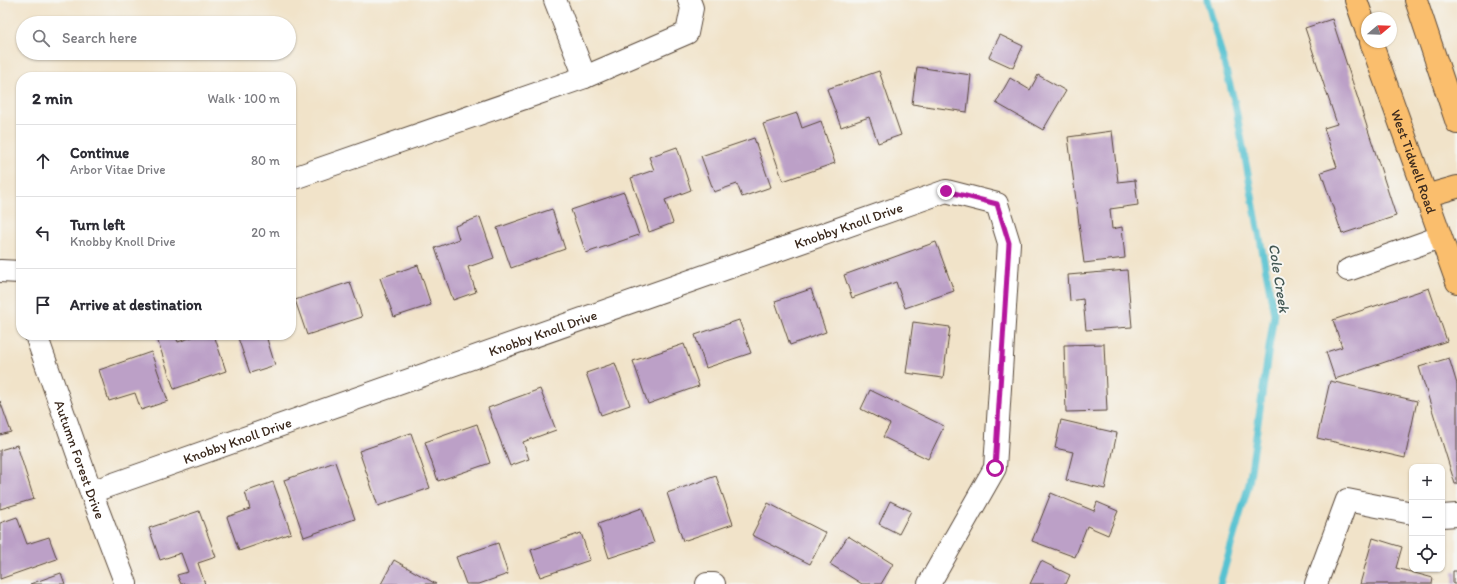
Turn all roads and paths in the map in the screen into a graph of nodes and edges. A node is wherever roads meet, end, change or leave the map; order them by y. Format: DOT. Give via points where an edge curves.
graph roads {
  1 [pos="555,0"];
  2 [pos="688,0"];
  3 [pos="1356,0"];
  4 [pos="1416,0"];
  5 [pos="1361,15"];
  6 [pos="1372,48"];
  7 [pos="585,77"];
  8 [pos="1457,123"];
  9 [pos="296,178"];
  10 [pos="1457,187"];
  11 [pos="1425,196"];
  12 [pos="1440,237"];
  13 [pos="1348,270"];
  14 [pos="0,271"];
  15 [pos="16,272"];
  16 [pos="1457,282"];
  17 [pos="38,340"];
  18 [pos="91,492"];
  19 [pos="1409,512"];
  20 [pos="1445,516"];
  21 [pos="1457,516"];
  22 [pos="126,584"];
  23 [pos="707,584"];
  24 [pos="714,584"];
  25 [pos="929,584"];
  26 [pos="1316,584"];
  1 -- 7 [label="street"];
  2 -- 7 [label="street" via="692,8 687,33"];
  3 -- 5 [label="main road"];
  4 -- 8 [label="main road"];
  6 -- 11 [label="main road, West Tidwell Road"];
  7 -- 9 [label="street"];
  10 -- 11 [label="main road"];
  11 -- 12 [label="main road, West Tidwell Road"];
  12 -- 13 [label="street"];
  12 -- 16 [label="main road, West Tidwell Road"];
  14 -- 15 [label="street"];
  17 -- 18 [label="street, Autumn Forest Drive"];
  18 -- 22 [label="street, Autumn Forest Drive"];
  18 -- 25 [label="street, Knobby Knoll Drive" via="946,191 997,204 1009,243 995,468"];
  19 -- 26 [label="street" via="1347,500"];
  20 -- 21 [label="street"];
  23 -- 24 [label="street"];
}
